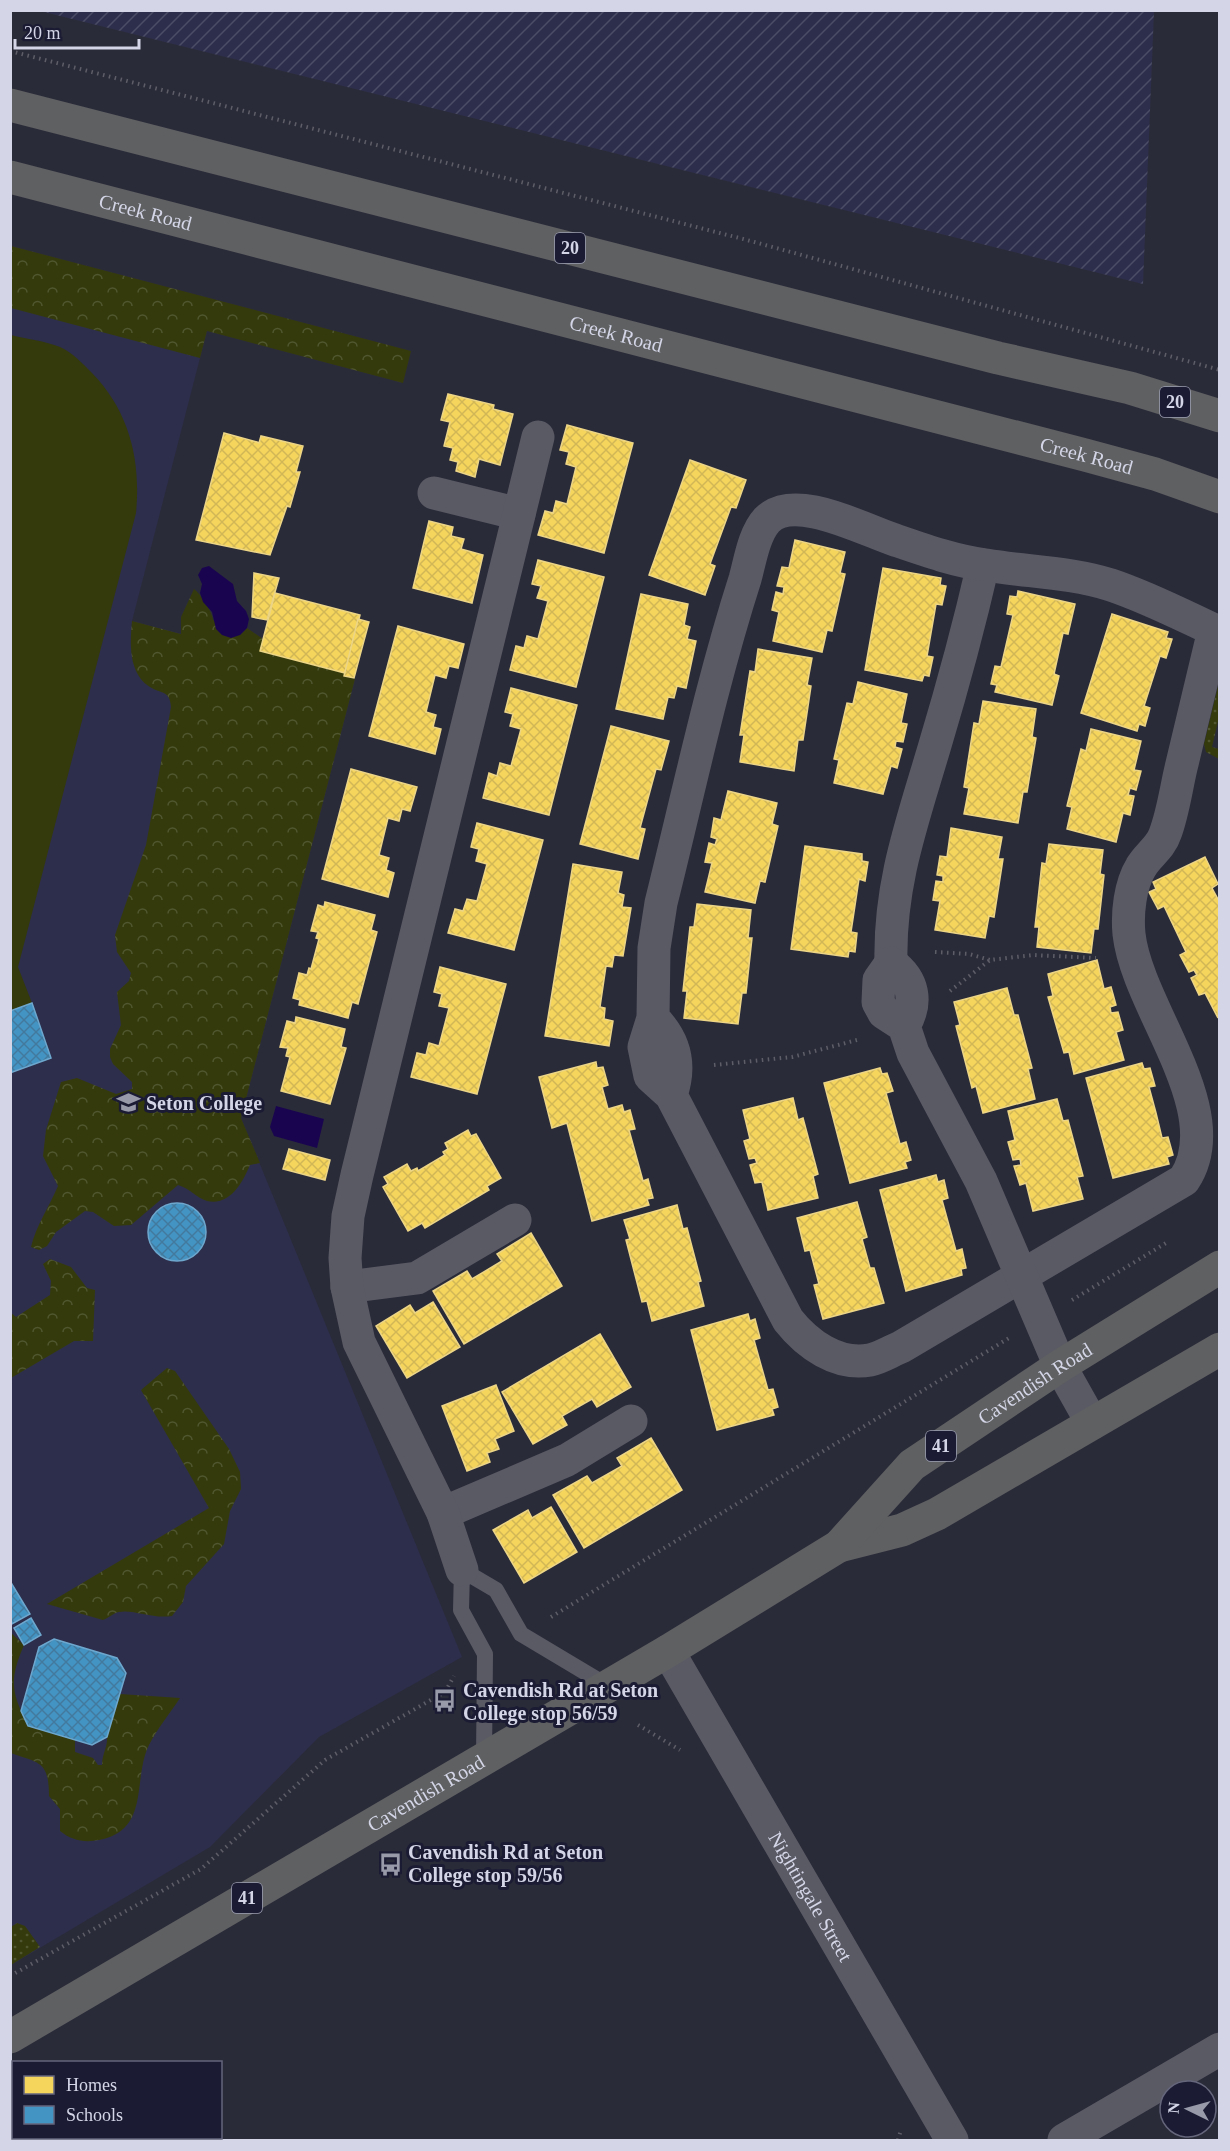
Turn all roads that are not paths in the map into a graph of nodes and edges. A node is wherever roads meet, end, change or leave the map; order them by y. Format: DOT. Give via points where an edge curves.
graph roads {
  1 [pos="10,105"];
  2 [pos="10,177"];
  3 [pos="1220,416"];
  4 [pos="538,437"];
  5 [pos="434,494"];
  6 [pos="1220,496"];
  7 [pos="519,514"];
  8 [pos="983,565"];
  9 [pos="515,1220"];
  10 [pos="1220,1267"];
  11 [pos="1021,1276"];
  12 [pos="347,1287"];
  13 [pos="1220,1349"];
  14 [pos="1060,1366"];
  15 [pos="631,1421"];
  16 [pos="1092,1423"];
  17 [pos="443,1514"];
  18 [pos="839,1546"];
  19 [pos="462,1570"];
  20 [pos="668,1651"];
  21 [pos="608,1686"];
  22 [pos="484,1759"];
  23 [pos="10,2037"];
  24 [pos="1220,2049"];
  25 [pos="952,2140"];
  26 [pos="1064,2140"];
  1 -- 3 [label="main road, 20" via="998,358 1130,388"];
  2 -- 6 [label="main road, Creek Road" via="1085,454"];
  4 -- 7 [label="street"];
  5 -- 7 [label="street"];
  7 -- 12 [label="street" via="357,1175 348,1216"];
  8 -- 11 [label="street" via="959,664 897,879 890,926 891,963 879,980 878,1002 884,1013 904,1026 913,1053 981,1181"];
  8 -- 11 [label="street" via="1063,573 1109,585 1214,630 1165,837 1141,867 1132,889 1129,912 1134,956 1201,1080 1210,1142 1196,1169 1184,1180"];
  8 -- 11 [label="street" via="933,553 854,524 795,508 776,513 760,529 731,622 661,903 654,948 653,1018 667,1034 675,1053 671,1095 788,1320 826,1353 870,1360 901,1347"];
  9 -- 12 [label="street" via="417,1278"];
  10 -- 14 [label="main road, Cavendish Road / 41"];
  11 -- 14 [label="street"];
  12 -- 17 [label="street" via="359,1342"];
  13 -- 16 [label="main road, Cavendish Road / 41"];
  14 -- 16 [label="street"];
  14 -- 18 [label="main road, Cavendish Road / 41" via="912,1465"];
  15 -- 17 [label="street" via="567,1460"];
  16 -- 18 [label="main road, Cavendish Road / 41" via="937,1514 902,1530"];
  17 -- 19 [label="street"];
  18 -- 20 [label="main road, Cavendish Road / 41"];
  19 -- 21 [label="lane" via="496,1590 521,1634"];
  19 -- 22 [label="lane" via="462,1610 485,1654"];
  20 -- 21 [label="main road, Cavendish Road / 41"];
  20 -- 25 [label="street, Nightingale Street"];
  21 -- 22 [label="main road, Cavendish Road / 41"];
  22 -- 23 [label="main road, Cavendish Road / 41"];
  24 -- 26 [label="street"];
}
